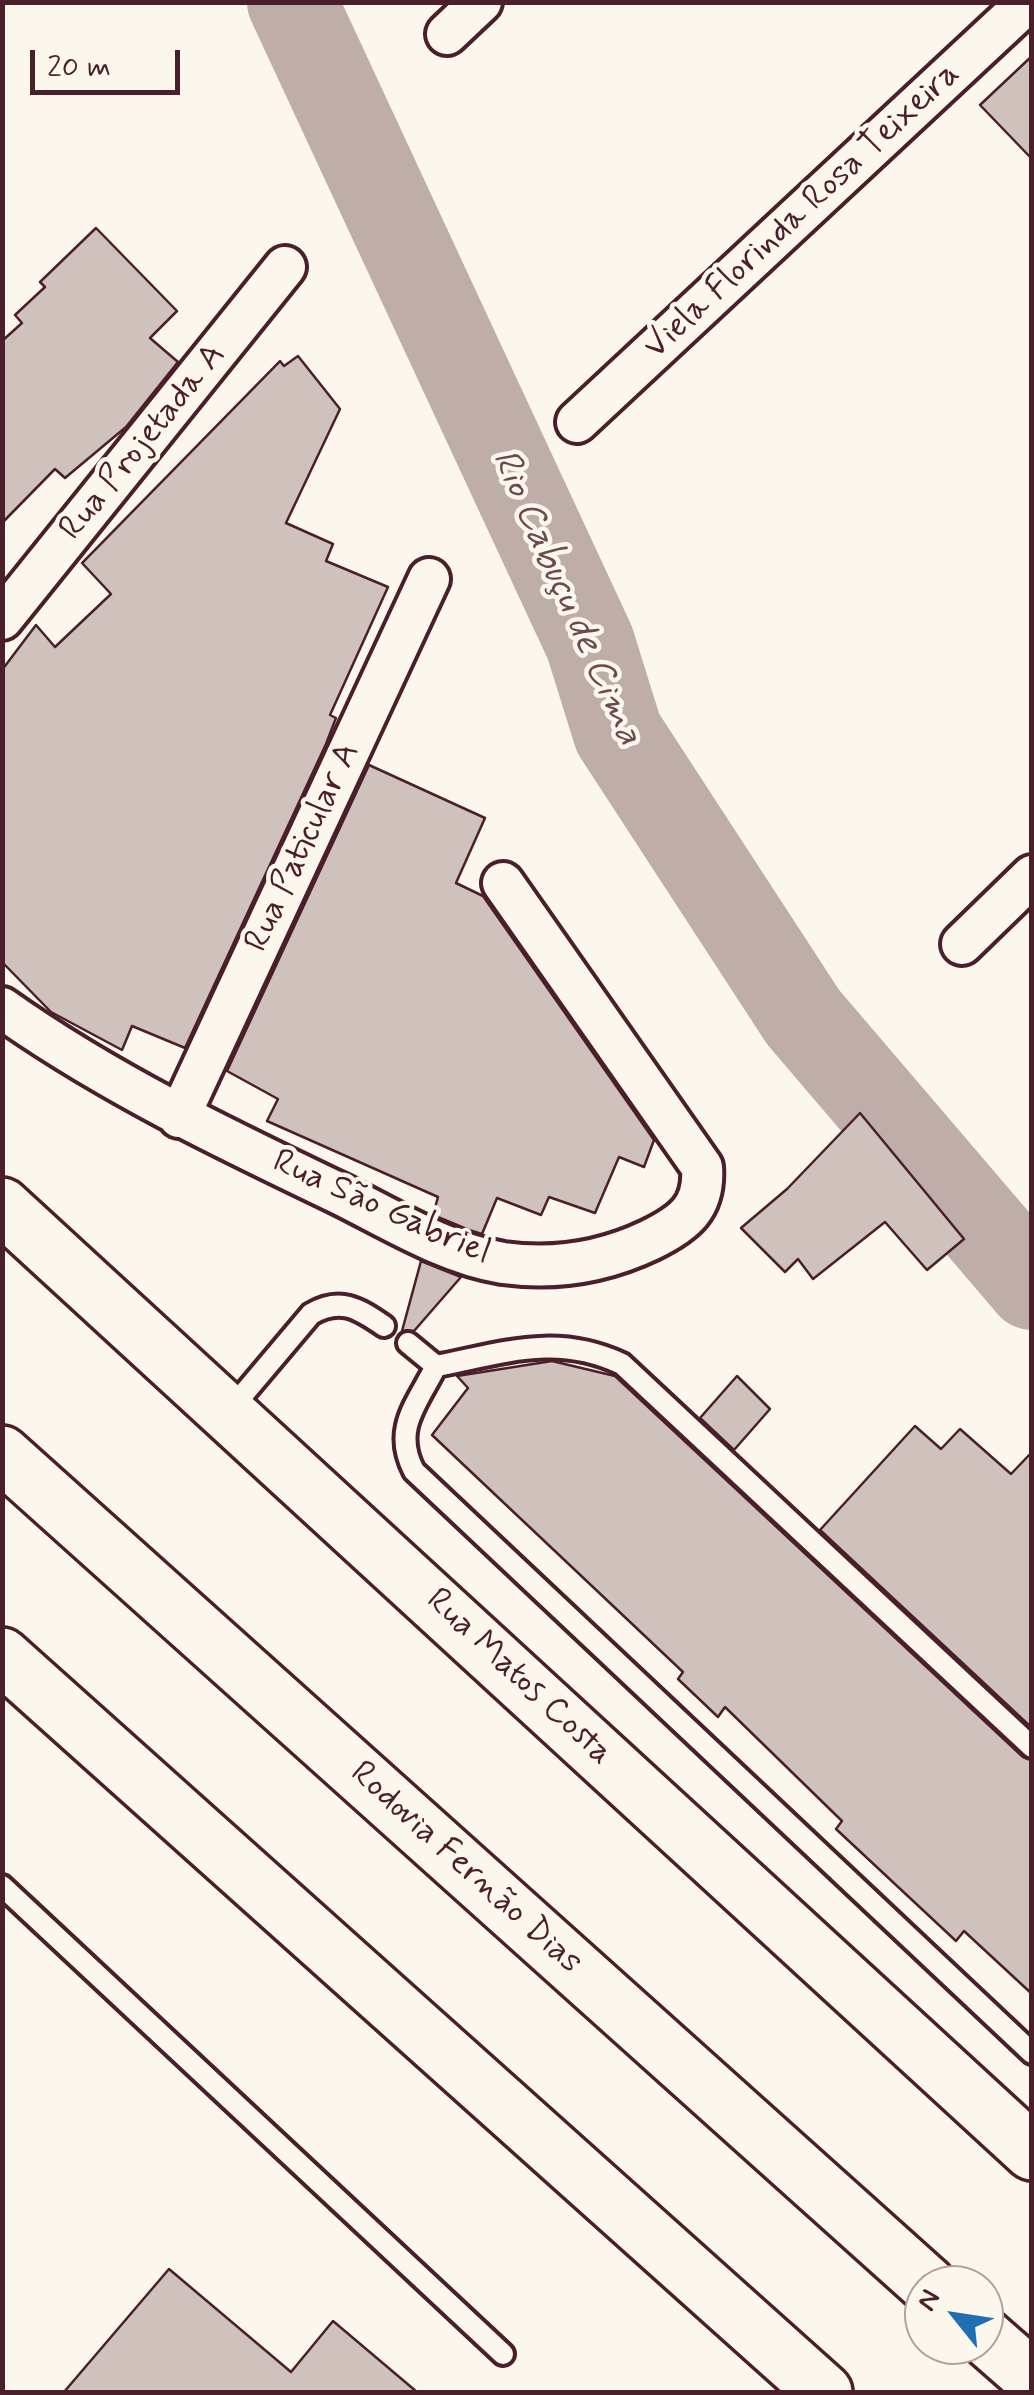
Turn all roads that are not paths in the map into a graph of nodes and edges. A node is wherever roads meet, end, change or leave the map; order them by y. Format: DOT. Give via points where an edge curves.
graph roads {
  1 [pos="481,2"];
  2 [pos="1028,2"];
  3 [pos="447,34"];
  4 [pos="285,267"];
  5 [pos="578,422"];
  6 [pos="429,579"];
  7 [pos="2,619"];
  8 [pos="1032,876"];
  9 [pos="503,883"];
  10 [pos="962,944"];
  11 [pos="2,1008"];
  12 [pos="180,1117"];
  13 [pos="2,1206"];
  14 [pos="384,1326"];
  15 [pos="408,1343"];
  16 [pos="436,1366"];
  17 [pos="229,1411"];
  18 [pos="2,1454"];
  19 [pos="2,1656"];
  20 [pos="1032,1747"];
  21 [pos="2,1886"];
  22 [pos="1032,2052"];
  23 [pos="1032,2152"];
  24 [pos="906,2265"];
  25 [pos="503,2354"];
  26 [pos="1004,2354"];
  27 [pos="1032,2378"];
  28 [pos="824,2392"];
  1 -- 3 [label="street"];
  2 -- 5 [label="street, Viela Florinda Rosa Teixeira"];
  4 -- 7 [label="street, Rua Projetada A"];
  6 -- 12 [label="street, Rua Paticular A"];
  8 -- 10 [label="street"];
  9 -- 12 [label="street, Rua São Gabriel" via="702,1167 703,1189 679,1226 622,1254 556,1266 500,1262 430,1238"];
  11 -- 12 [label="street, Rua São Gabriel"];
  13 -- 17 [label="main road, Rua Matos Costa"];
  14 -- 17 [label="lane" via="344,1303 311,1314"];
  15 -- 16 [label="lane"];
  16 -- 20 [label="lane" via="549,1344 589,1349 622,1364"];
  16 -- 22 [label="lane" via="402,1434 414,1471"];
  17 -- 23 [label="main road, Rua Matos Costa"];
  18 -- 24 [label="main road, Rodovia Fernão Dias"];
  19 -- 28 [label="main road"];
  21 -- 25 [label="lane"];
  26 -- 27 [label="main road"];
}
